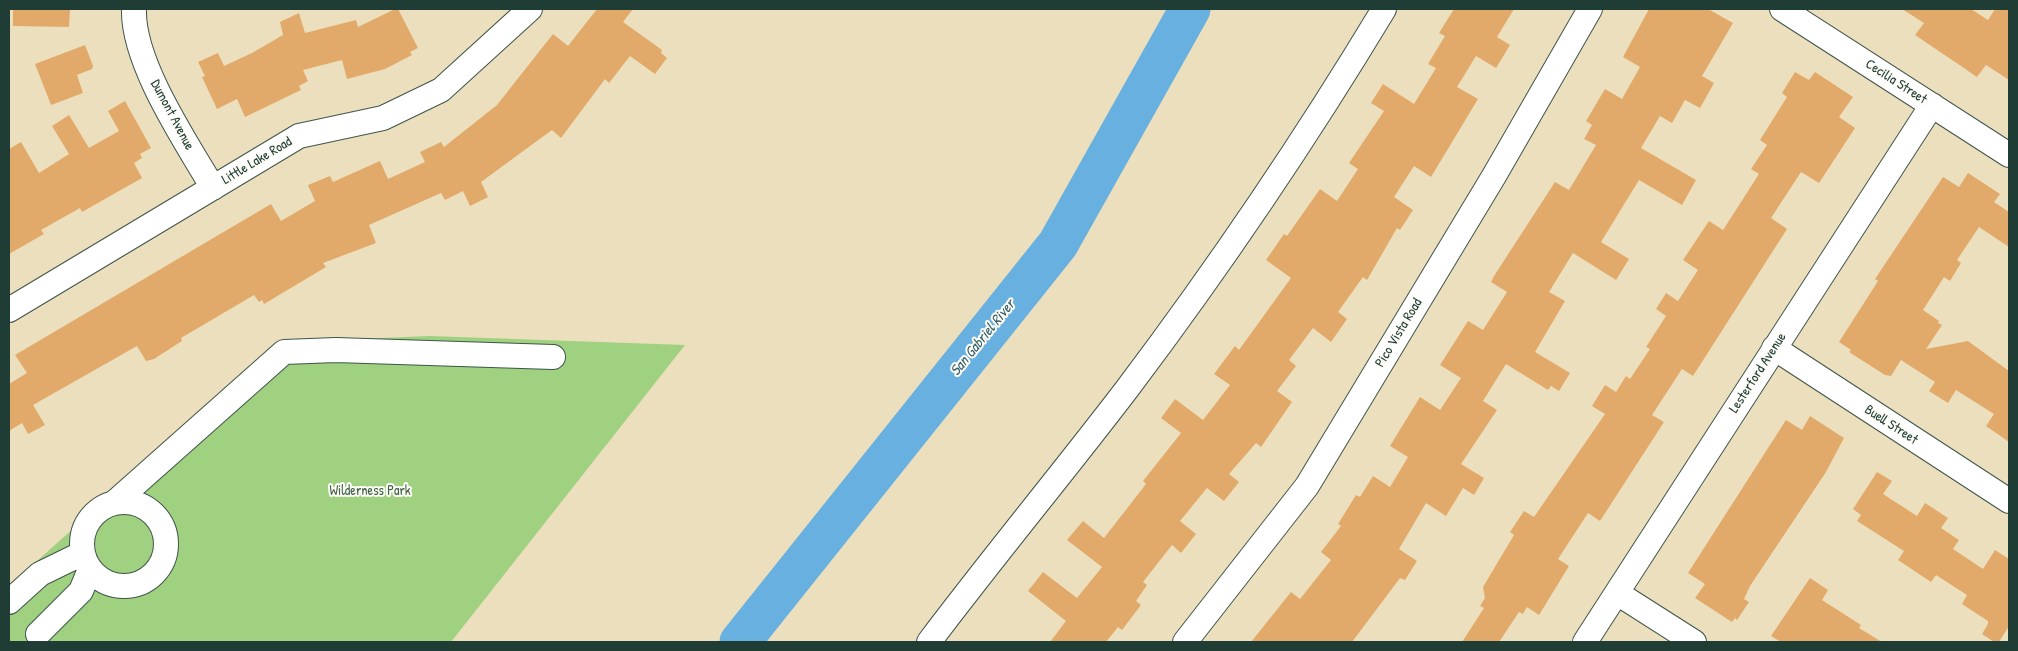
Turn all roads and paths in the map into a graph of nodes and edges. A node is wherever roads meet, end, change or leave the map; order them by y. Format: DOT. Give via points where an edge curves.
graph roads {
  1 [pos="134,9"];
  2 [pos="530,9"];
  3 [pos="1384,9"];
  4 [pos="1590,9"];
  5 [pos="1782,9"];
  6 [pos="1932,105"];
  7 [pos="2009,155"];
  8 [pos="213,188"];
  9 [pos="9,310"];
  10 [pos="1774,348"];
  11 [pos="553,357"];
  12 [pos="2009,501"];
  13 [pos="114,503"];
  14 [pos="86,561"];
  15 [pos="1617,593"];
  16 [pos="9,602"];
  17 [pos="38,634"];
  18 [pos="928,642"];
  19 [pos="1185,642"];
  20 [pos="1585,642"];
  21 [pos="1694,642"];
  1 -- 8 [label="street, Dumont Avenue" via="134,23 154,84"];
  2 -- 8 [label="street, Little Lake Road" via="441,90 383,118 299,136"];
  3 -- 18 [label="street" via="1285,167 1196,296"];
  4 -- 19 [label="street, Pico Vista Road" via="1494,176 1307,486"];
  5 -- 6 [label="street, Cecilia Street"];
  6 -- 7 [label="street, Cecilia Street"];
  6 -- 10 [label="street, Lesterford Avenue"];
  8 -- 9 [label="street, Little Lake Road"];
  10 -- 12 [label="street, Buell Street"];
  10 -- 15 [label="street, Lesterford Avenue"];
  11 -- 13 [label="street" via="336,350 284,352"];
  13 -- 14 [label="street" via="102,508 85,528 82,540"];
  13 -- 14 [label="street" via="136,504 156,517 166,542 164,557 148,579 122,586 98,578"];
  14 -- 16 [label="street" via="40,574"];
  14 -- 17 [label="street" via="81,591"];
  15 -- 20 [label="street, Lesterford Avenue"];
  15 -- 21 [label="street"];
}
